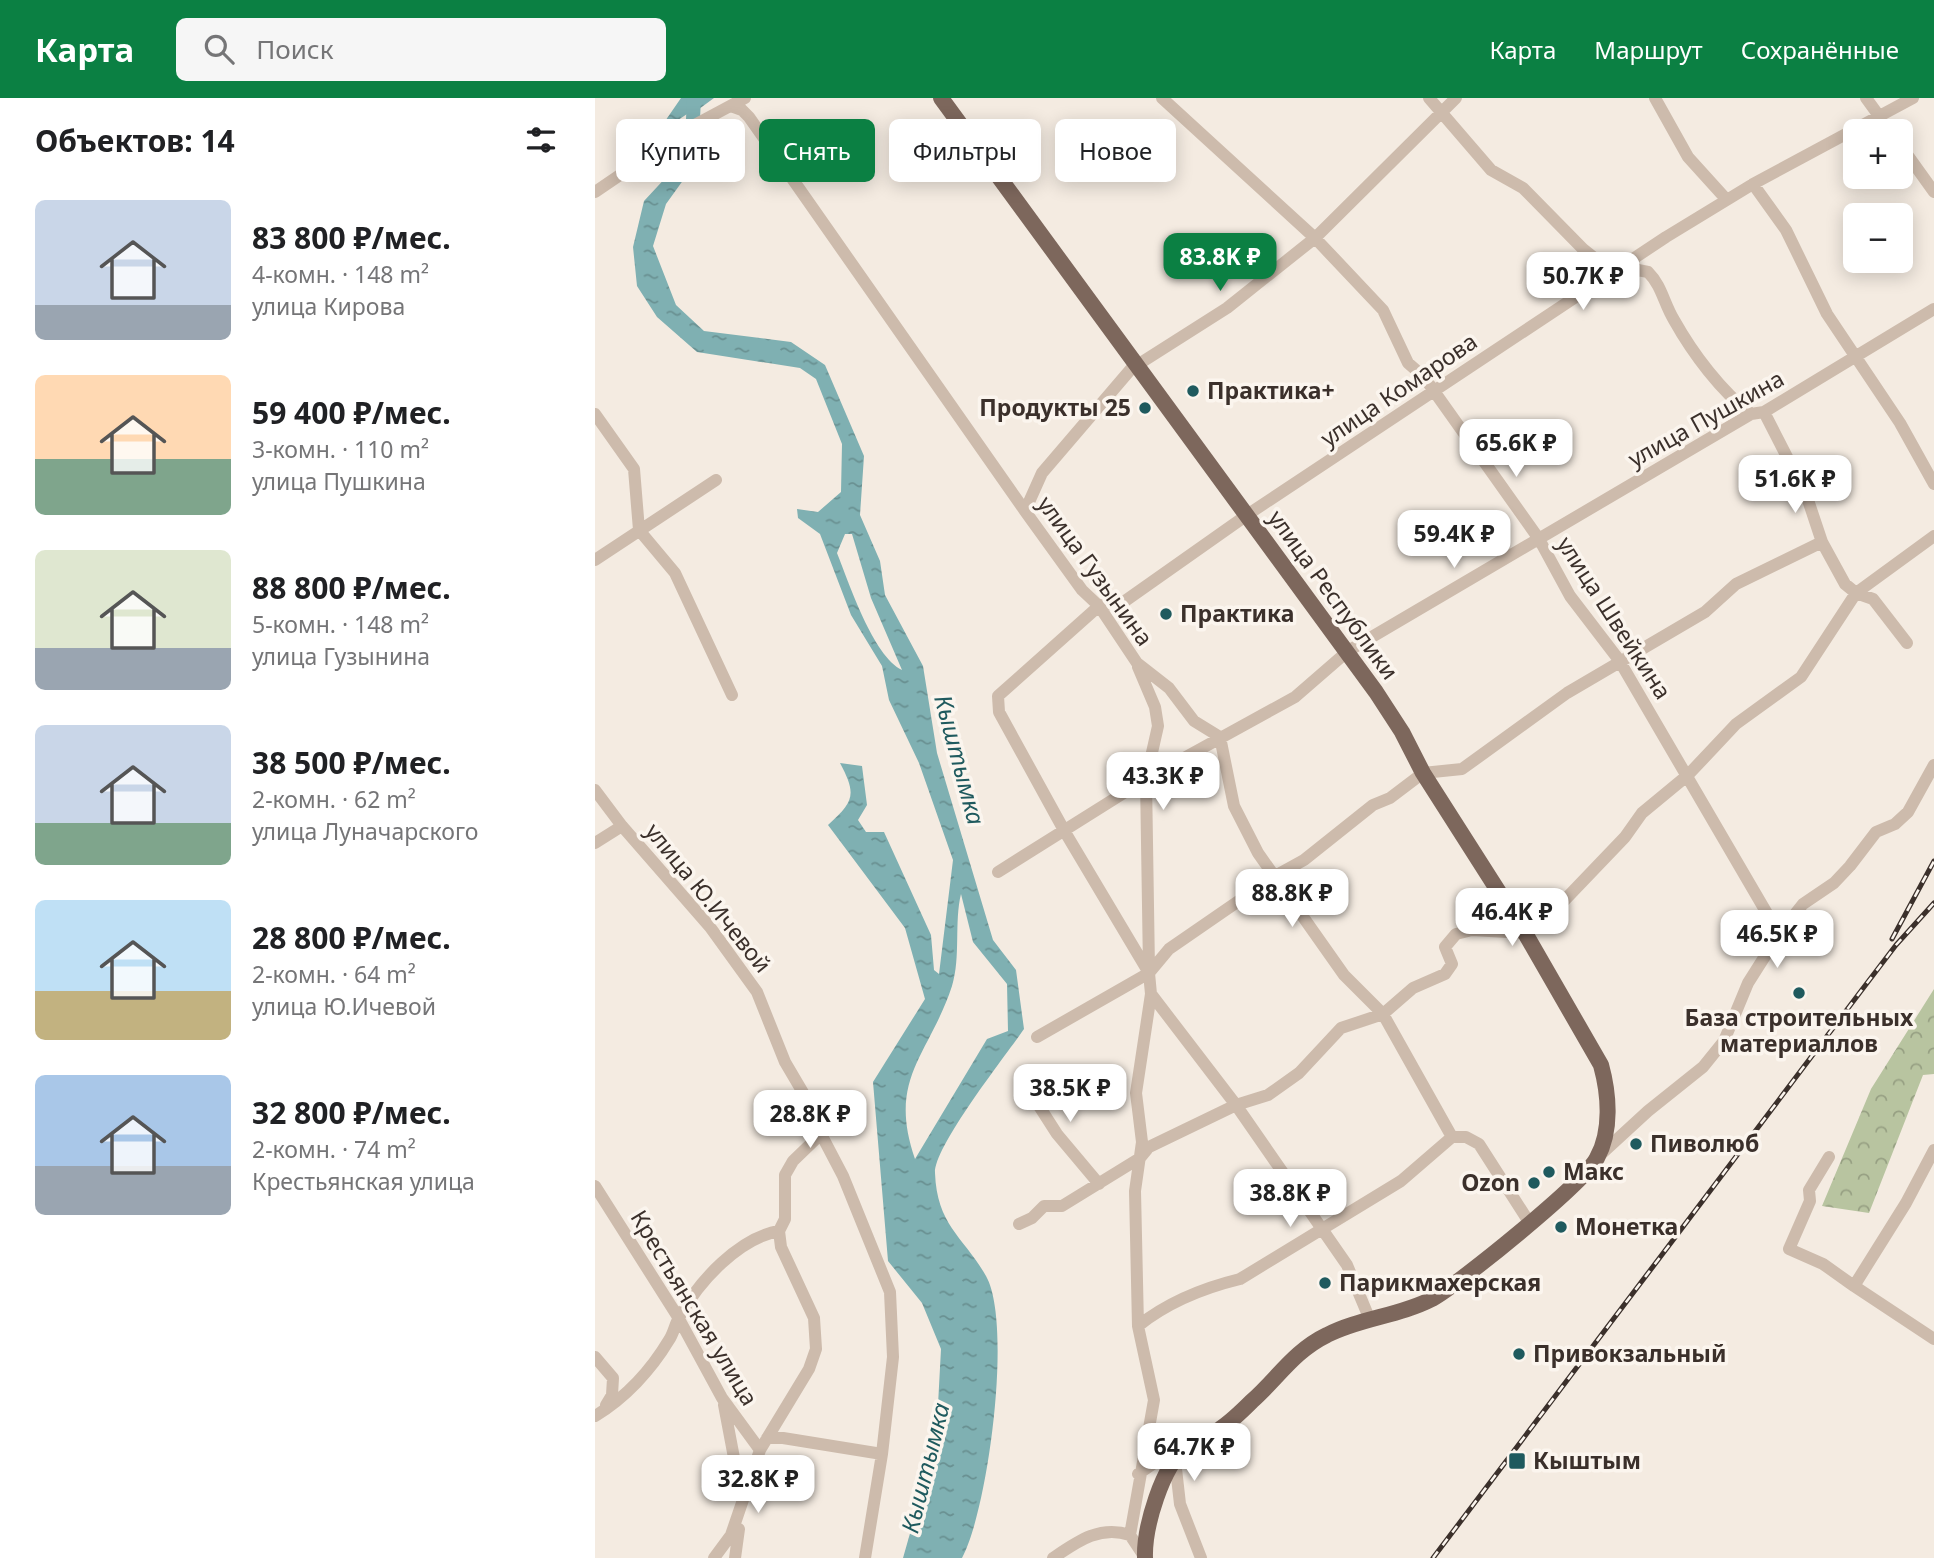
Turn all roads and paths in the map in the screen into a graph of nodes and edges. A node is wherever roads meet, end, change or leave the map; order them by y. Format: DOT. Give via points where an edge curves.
graph roads {
  1 [pos="941,98"];
  2 [pos="1162,98"];
  3 [pos="1429,98"];
  4 [pos="1456,98"];
  5 [pos="1655,98"];
  6 [pos="1866,98"];
  7 [pos="1913,98"];
  8 [pos="739,101"];
  9 [pos="1442,111"];
  10 [pos="1879,117"];
  11 [pos="1913,163"];
  12 [pos="1753,184"];
  13 [pos="597,188"];
  14 [pos="1934,192"];
  15 [pos="1726,199"];
  16 [pos="1315,238"];
  17 [pos="1612,272"];
  18 [pos="1934,310"];
  19 [pos="1856,359"];
  20 [pos="1137,365"];
  21 [pos="1434,393"];
  22 [pos="1758,413"];
  23 [pos="595,414"];
  24 [pos="716,480"];
  25 [pos="1934,484"];
  26 [pos="1025,511"];
  27 [pos="1247,515"];
  28 [pos="639,530"];
  29 [pos="1934,536"];
  30 [pos="1539,539"];
  31 [pos="1822,541"];
  32 [pos="595,560"];
  33 [pos="1856,593"];
  34 [pos="1100,606"];
  35 [pos="1907,643"];
  36 [pos="1347,651"];
  37 [pos="1619,660"];
  38 [pos="1137,663"];
  39 [pos="732,695"];
  40 [pos="1220,737"];
  41 [pos="1934,765"];
  42 [pos="1423,773"];
  43 [pos="1688,775"];
  44 [pos="1146,779"];
  45 [pos="595,790"];
  46 [pos="622,826"];
  47 [pos="1065,832"];
  48 [pos="595,843"];
  49 [pos="998,872"];
  50 [pos="1275,876"];
  51 [pos="1525,933"];
  52 [pos="1779,934"];
  53 [pos="1149,973"];
  54 [pos="1151,994"];
  55 [pos="1383,1014"];
  56 [pos="1037,1037"];
  57 [pos="1023,1080"];
  58 [pos="1237,1105"];
  59 [pos="821,1134"];
  60 [pos="1452,1137"];
  61 [pos="1934,1150"];
  62 [pos="1599,1157"];
  63 [pos="1829,1157"];
  64 [pos="1140,1158"];
  65 [pos="1098,1184"];
  66 [pos="595,1186"];
  67 [pos="1529,1222"];
  68 [pos="1019,1224"];
  69 [pos="1322,1229"];
  70 [pos="779,1231"];
  71 [pos="1854,1286"];
  72 [pos="678,1317"];
  73 [pos="1370,1320"];
  74 [pos="1139,1326"];
  75 [pos="1934,1339"];
  76 [pos="595,1357"];
  77 [pos="613,1378"];
  78 [pos="635,1385"];
  79 [pos="722,1398"];
  80 [pos="599,1414"];
  81 [pos="767,1438"];
  82 [pos="1146,1441"];
  83 [pos="760,1450"];
  84 [pos="882,1454"];
  85 [pos="1169,1458"];
  86 [pos="1139,1474"];
  87 [pos="742,1508"];
  88 [pos="1130,1535"];
  89 [pos="1144,1557"];
  90 [pos="714,1558"];
  91 [pos="735,1558"];
  92 [pos="865,1558"];
  93 [pos="1053,1558"];
  94 [pos="1201,1558"];
  1 -- 20 [label="main road, улица Республики"];
  2 -- 16 [label="street, улица Швейкина"];
  3 -- 9 [label="street"];
  4 -- 9 [label="street"];
  5 -- 15 [label="street" via="1688,157"];
  6 -- 10 [label="street"];
  7 -- 10 [label="street, улица Комарова"];
  8 -- 13 [label="street"];
  8 -- 26 [label="street, улица Гузынина"];
  9 -- 16 [label="street"];
  9 -- 17 [label="street" via="1491,170 1523,188"];
  10 -- 12 [label="street, улица Комарова"];
  11 -- 14 [label="street"];
  12 -- 15 [label="street, улица Комарова"];
  12 -- 19 [label="street" via="1786,230 1827,314"];
  15 -- 17 [label="street, улица Комарова"];
  16 -- 20 [label="street" via="1227,309"];
  16 -- 21 [label="street, улица Швейкина" via="1383,310 1408,363"];
  17 -- 21 [label="street, улица Комарова"];
  17 -- 22 [label="street" via="1623,276 1638,270 1648,272 1673,319 1712,374"];
  18 -- 19 [label="street, улица Пушкина"];
  19 -- 22 [label="street, улица Пушкина"];
  19 -- 25 [label="street"];
  20 -- 26 [label="street" via="1042,473"];
  20 -- 27 [label="main road, улица Республики"];
  21 -- 27 [label="street, улица Комарова"];
  21 -- 30 [label="street, улица Швейкина"];
  22 -- 30 [label="street, улица Пушкина"];
  22 -- 31 [label="street" via="1806,494"];
  23 -- 28 [label="street" via="634,469"];
  24 -- 28 [label="street"];
  26 -- 34 [label="street, улица Гузынина" via="1082,590"];
  27 -- 34 [label="street, улица Комарова" via="1125,601"];
  27 -- 36 [label="main road, улица Республики"];
  28 -- 32 [label="street"];
  28 -- 39 [label="street" via="675,573"];
  29 -- 33 [label="street"];
  30 -- 36 [label="street, улица Пушкина"];
  30 -- 37 [label="street, улица Швейкина" via="1570,596"];
  31 -- 33 [label="street" via="1845,584"];
  31 -- 37 [label="street" via="1736,584 1705,612"];
  33 -- 35 [label="street" via="1873,599"];
  33 -- 43 [label="street" via="1801,677 1736,724"];
  34 -- 38 [label="street, улица Гузынина"];
  34 -- 47 [label="street, улица Комарова" via="998,696 999,712"];
  36 -- 40 [label="street, улица Пушкина" via="1295,697"];
  36 -- 42 [label="main road, улица Республики" via="1402,732"];
  37 -- 42 [label="street" via="1462,769"];
  37 -- 43 [label="street, улица Швейкина"];
  38 -- 40 [label="street, улица Гузынина" via="1169,688 1194,721"];
  38 -- 44 [label="street" via="1155,707 1157,726"];
  40 -- 44 [label="street, улица Пушкина"];
  40 -- 50 [label="street" via="1234,806"];
  41 -- 52 [label="street" via="1908,812 1876,832 1834,883 1803,904"];
  42 -- 50 [label="street"];
  42 -- 51 [label="main road, улица Республики"];
  43 -- 51 [label="street" via="1642,813 1557,907"];
  43 -- 52 [label="street, улица Швейкина"];
  44 -- 47 [label="street, улица Пушкина"];
  44 -- 53 [label="street"];
  45 -- 46 [label="street, улица Ю.Ичевой"];
  46 -- 48 [label="street"];
  46 -- 59 [label="street, улица Ю.Ичевой" via="710,927 757,992"];
  47 -- 49 [label="street, улица Пушкина"];
  47 -- 53 [label="street"];
  50 -- 53 [label="street" via="1169,949"];
  50 -- 55 [label="street" via="1344,975"];
  51 -- 55 [label="street" via="1472,930 1456,934 1445,947 1452,964 1445,974 1413,988"];
  51 -- 62 [label="main road, улица Республики" via="1601,1065 1609,1108"];
  52 -- 62 [label="street" via="1748,983 1724,1041 1703,1067"];
  53 -- 54 [label="street"];
  53 -- 56 [label="street"];
  54 -- 58 [label="street"];
  54 -- 64 [label="street" via="1136,1093"];
  55 -- 58 [label="street" via="1341,1028 1299,1073 1268,1095"];
  55 -- 60 [label="street"];
  57 -- 65 [label="street" via="1057,1134"];
  58 -- 64 [label="street" via="1149,1147"];
  58 -- 69 [label="street"];
  59 -- 70 [label="street" via="785,1175 785,1219"];
  59 -- 84 [label="street, улица Ю.Ичевой" via="890,1292 893,1357"];
  60 -- 67 [label="street" via="1466,1137 1479,1144"];
  60 -- 69 [label="street" via="1401,1181"];
  61 -- 71 [label="street"];
  62 -- 67 [label="main road"];
  63 -- 71 [label="street" via="1809,1190 1811,1201 1789,1249 1823,1264"];
  64 -- 65 [label="street"];
  64 -- 74 [label="street" via="1135,1191"];
  65 -- 68 [label="street" via="1062,1206 1044,1206"];
  66 -- 72 [label="street, Крестьянская улица"];
  67 -- 73 [label="main road" via="1442,1293"];
  69 -- 73 [label="street" via="1347,1265"];
  69 -- 74 [label="street" via="1240,1279 1171,1303"];
  70 -- 72 [label="street" via="742,1247 693,1295"];
  70 -- 81 [label="street" via="781,1247 814,1318 816,1349 809,1370"];
  71 -- 75 [label="street"];
  72 -- 78 [label="street" via="670,1339"];
  72 -- 79 [label="street, Крестьянская улица"];
  73 -- 85 [label="main road" via="1328,1334 1297,1353 1234,1418"];
  74 -- 82 [label="street" via="1154,1400"];
  76 -- 77 [label="street"];
  77 -- 78 [label="street"];
  77 -- 80 [label="street" via="612,1395"];
  78 -- 80 [label="street"];
  79 -- 83 [label="street, Крестьянская улица"];
  79 -- 87 [label="street"];
  81 -- 83 [label="street"];
  81 -- 84 [label="street"];
  82 -- 85 [label="street"];
  82 -- 86 [label="street"];
  83 -- 87 [label="street"];
  84 -- 92 [label="street, улица Ю.Ичевой"];
  85 -- 86 [label="street"];
  85 -- 89 [label="main road"];
  85 -- 94 [label="street" via="1180,1504"];
  86 -- 88 [label="street"];
  87 -- 90 [label="street" via="731,1535"];
  87 -- 91 [label="street"];
  88 -- 89 [label="street"];
  88 -- 93 [label="street" via="1111,1529"];
}
